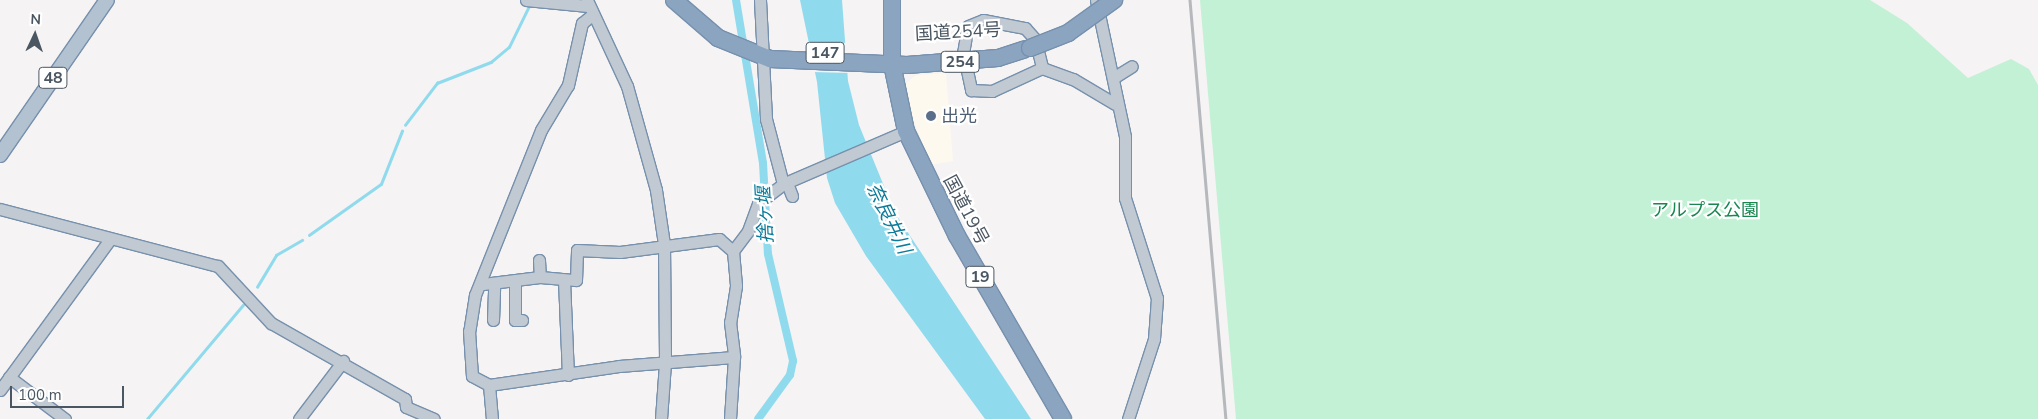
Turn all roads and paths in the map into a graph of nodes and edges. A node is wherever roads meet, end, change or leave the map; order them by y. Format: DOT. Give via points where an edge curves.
graph roads {
  1 [pos="107,0"];
  2 [pos="526,0"];
  3 [pos="674,0"];
  4 [pos="688,0"];
  5 [pos="760,0"];
  6 [pos="892,0"];
  7 [pos="1096,0"];
  8 [pos="1114,0"];
  9 [pos="589,7"];
  10 [pos="734,41"];
  11 [pos="762,51"];
  12 [pos="964,57"];
  13 [pos="886,59"];
  14 [pos="1132,66"];
  15 [pos="1042,68"];
  16 [pos="1113,78"];
  17 [pos="1115,104"];
  18 [pos="906,131"];
  19 [pos="0,155"];
  20 [pos="787,183"];
  21 [pos="792,196"];
  22 [pos="0,209"];
  23 [pos="110,239"];
  24 [pos="664,244"];
  25 [pos="733,251"];
  26 [pos="539,260"];
  27 [pos="540,277"];
  28 [pos="515,280"];
  29 [pos="564,280"];
  30 [pos="488,284"];
  31 [pos="493,320"];
  32 [pos="522,320"];
  33 [pos="734,357"];
  34 [pos="343,361"];
  35 [pos="666,364"];
  36 [pos="568,375"];
  37 [pos="9,377"];
  38 [pos="489,385"];
  39 [pos="0,390"];
  40 [pos="65,419"];
  41 [pos="300,419"];
  42 [pos="434,419"];
  43 [pos="492,419"];
  44 [pos="661,419"];
  45 [pos="730,419"];
  46 [pos="1063,419"];
  47 [pos="1128,419"];
  1 -- 19 [label="main road, 48"];
  2 -- 9 [label="street"];
  3 -- 10 [label="highway, 147" via="705,29"];
  4 -- 10 [label="highway, 147"];
  5 -- 11 [label="street"];
  6 -- 13 [label="highway, 国道19号 / 19"];
  7 -- 16 [label="street"];
  8 -- 12 [label="highway, 国道254号 / 254, bridge" via="1068,33 1028,49 998,58"];
  9 -- 24 [label="street" via="632,102 656,190"];
  9 -- 30 [label="street" via="582,23 568,85 532,150"];
  10 -- 11 [label="highway, 147"];
  11 -- 13 [label="highway, 147"];
  11 -- 20 [label="street" via="769,142"];
  12 -- 13 [label="highway, 国道254号 / 254"];
  12 -- 15 [label="street" via="967,83 980,92"];
  12 -- 15 [label="street" via="968,26 983,20 1025,28 1035,39"];
  13 -- 18 [label="highway, 国道19号 / 19"];
  14 -- 16 [label="street"];
  15 -- 17 [label="street" via="1073,79"];
  16 -- 17 [label="street"];
  17 -- 47 [label="street" via="1125,137 1125,198 1157,298 1154,339"];
  18 -- 20 [label="street"];
  18 -- 46 [label="highway, 国道19号 / 19" via="957,236"];
  20 -- 21 [label="street"];
  20 -- 25 [label="street" via="758,203 748,231"];
  22 -- 23 [label="street"];
  23 -- 34 [label="street" via="218,266 271,322"];
  23 -- 37 [label="street"];
  24 -- 25 [label="street" via="713,237"];
  24 -- 29 [label="street" via="620,252 577,250 576,280"];
  24 -- 35 [label="street"];
  25 -- 33 [label="street"];
  26 -- 27 [label="street"];
  27 -- 28 [label="street"];
  27 -- 29 [label="street"];
  28 -- 30 [label="street"];
  28 -- 32 [label="street" via="515,320"];
  29 -- 36 [label="street"];
  30 -- 31 [label="street"];
  30 -- 38 [label="street" via="475,294 469,349 475,381"];
  33 -- 35 [label="street"];
  33 -- 45 [label="street"];
  34 -- 41 [label="street"];
  34 -- 42 [label="street" via="405,399 406,407"];
  35 -- 36 [label="street"];
  35 -- 44 [label="street"];
  36 -- 38 [label="street"];
  37 -- 39 [label="street"];
  37 -- 40 [label="street"];
  38 -- 43 [label="street"];
}
